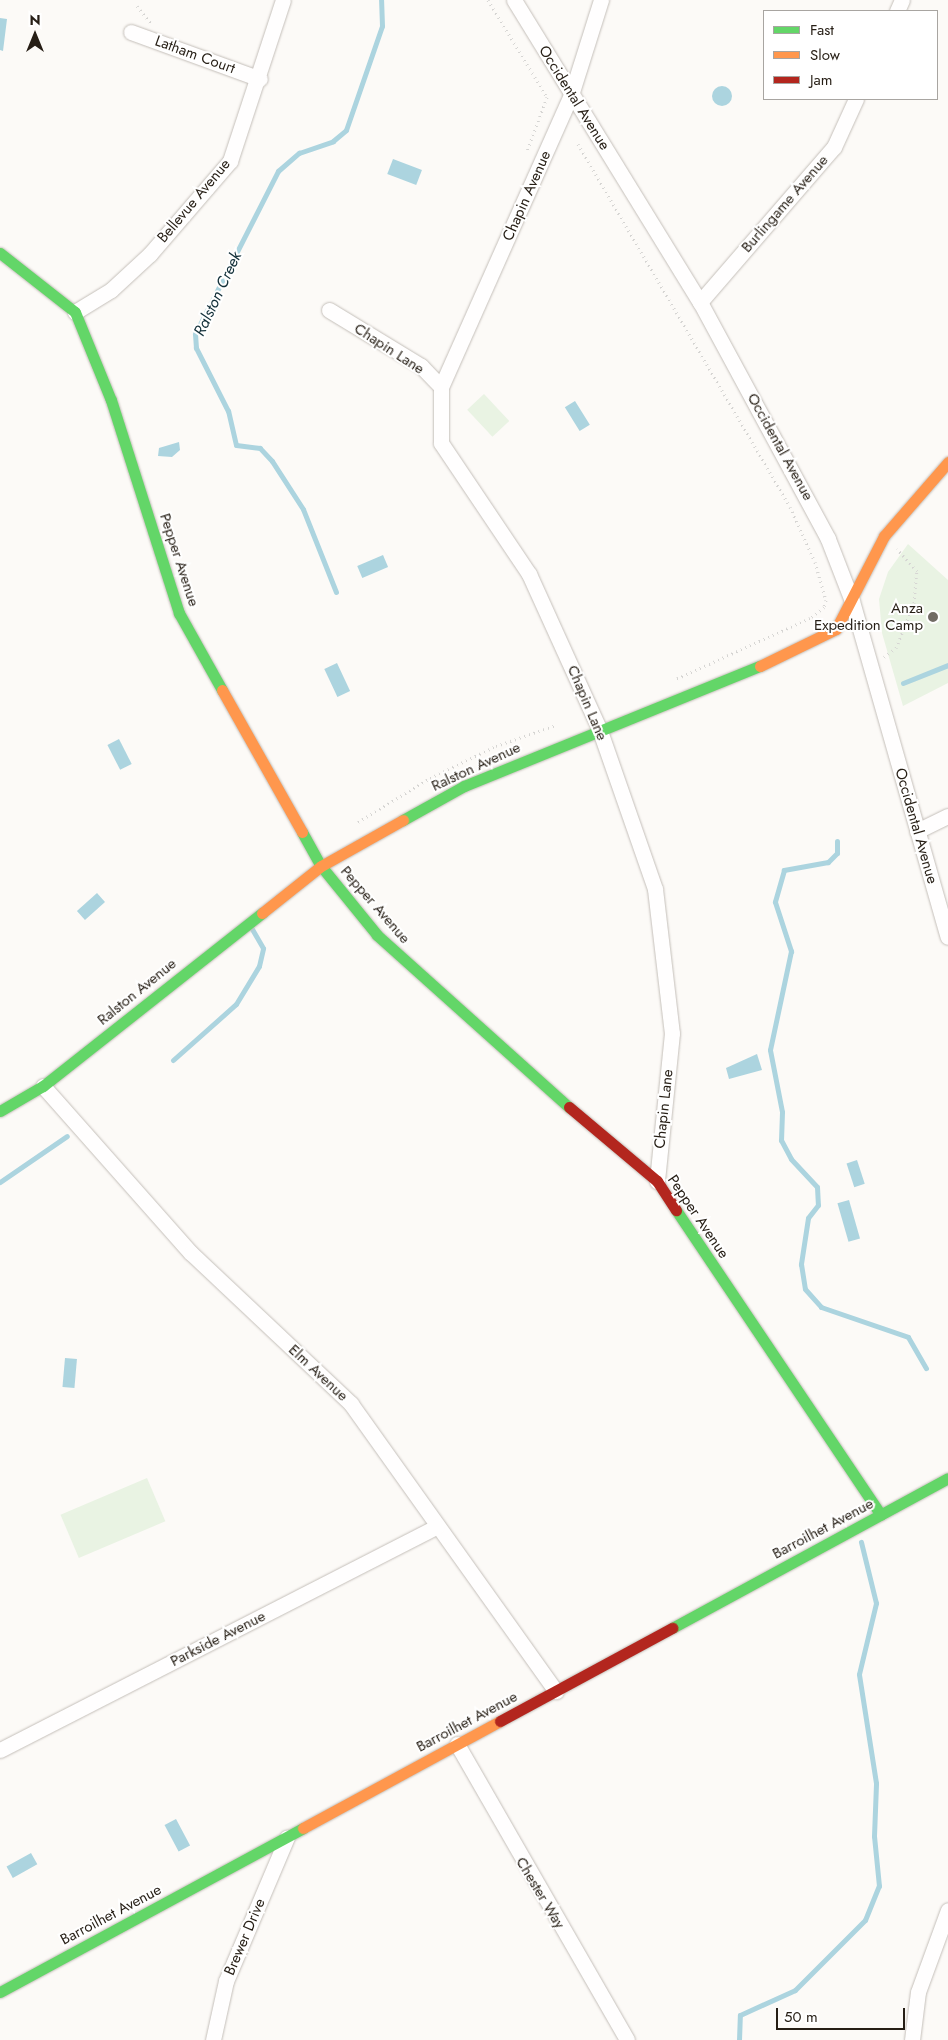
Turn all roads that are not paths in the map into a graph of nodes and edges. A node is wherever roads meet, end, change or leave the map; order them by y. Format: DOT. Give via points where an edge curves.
graph roads {
  1 [pos="283,0"];
  2 [pos="514,0"];
  3 [pos="602,0"];
  4 [pos="131,32"];
  5 [pos="260,79"];
  6 [pos="571,95"];
  7 [pos="856,100"];
  8 [pos="0,253"];
  9 [pos="700,302"];
  10 [pos="329,310"];
  11 [pos="76,312"];
  12 [pos="441,387"];
  13 [pos="948,462"];
  14 [pos="852,601"];
  15 [pos="599,728"];
  16 [pos="948,816"];
  17 [pos="917,831"];
  18 [pos="321,866"];
  19 [pos="948,937"];
  20 [pos="43,1086"];
  21 [pos="0,1111"];
  22 [pos="656,1181"];
  23 [pos="948,1478"];
  24 [pos="881,1515"];
  25 [pos="436,1528"];
  26 [pos="556,1692"];
  27 [pos="456,1744"];
  28 [pos="0,1750"];
  29 [pos="287,1837"];
  30 [pos="948,1910"];
  31 [pos="0,1992"];
  32 [pos="213,2040"];
  33 [pos="628,2040"];
  34 [pos="912,2040"];
  1 -- 5 [label="street, Bellevue Avenue"];
  2 -- 6 [label="street, Occidental Avenue"];
  3 -- 6 [label="street, Chapin Avenue"];
  4 -- 5 [label="street, Latham Court"];
  5 -- 11 [label="street, Bellevue Avenue" via="230,161 150,254 111,290"];
  6 -- 9 [label="street, Occidental Avenue"];
  6 -- 12 [label="street, Chapin Avenue"];
  7 -- 9 [label="street, Burlingame Avenue" via="834,147"];
  8 -- 11 [label="street"];
  9 -- 14 [label="street, Occidental Avenue" via="810,501"];
  10 -- 12 [label="street, Chapin Lane" via="421,366"];
  11 -- 18 [label="street, Pepper Avenue" via="111,400 179,613"];
  12 -- 15 [label="street, Chapin Lane" via="441,444 529,574"];
  13 -- 14 [label="street, Ralston Avenue" via="884,536"];
  14 -- 15 [label="street, Ralston Avenue" via="836,629 730,681"];
  14 -- 17 [label="street, Occidental Avenue"];
  15 -- 18 [label="street, Ralston Avenue" via="464,786"];
  15 -- 22 [label="street, Chapin Lane" via="655,889 672,1033"];
  16 -- 17 [label="street"];
  17 -- 19 [label="street, Occidental Avenue"];
  18 -- 20 [label="street, Ralston Avenue"];
  18 -- 22 [label="street, Pepper Avenue" via="384,942"];
  20 -- 21 [label="street, Ralston Avenue"];
  20 -- 25 [label="street, Elm Avenue" via="191,1253 351,1404"];
  22 -- 24 [label="street, Pepper Avenue"];
  23 -- 24 [label="street, Barroilhet Avenue"];
  24 -- 26 [label="street, Barroilhet Avenue"];
  25 -- 26 [label="street, Elm Avenue"];
  25 -- 28 [label="street, Parkside Avenue"];
  26 -- 27 [label="street, Barroilhet Avenue"];
  27 -- 29 [label="street, Barroilhet Avenue"];
  27 -- 33 [label="street, Chester Way"];
  29 -- 31 [label="street, Barroilhet Avenue"];
  29 -- 32 [label="street, Brewer Drive" via="226,1981"];
  30 -- 34 [label="street" via="918,1992"];
}
